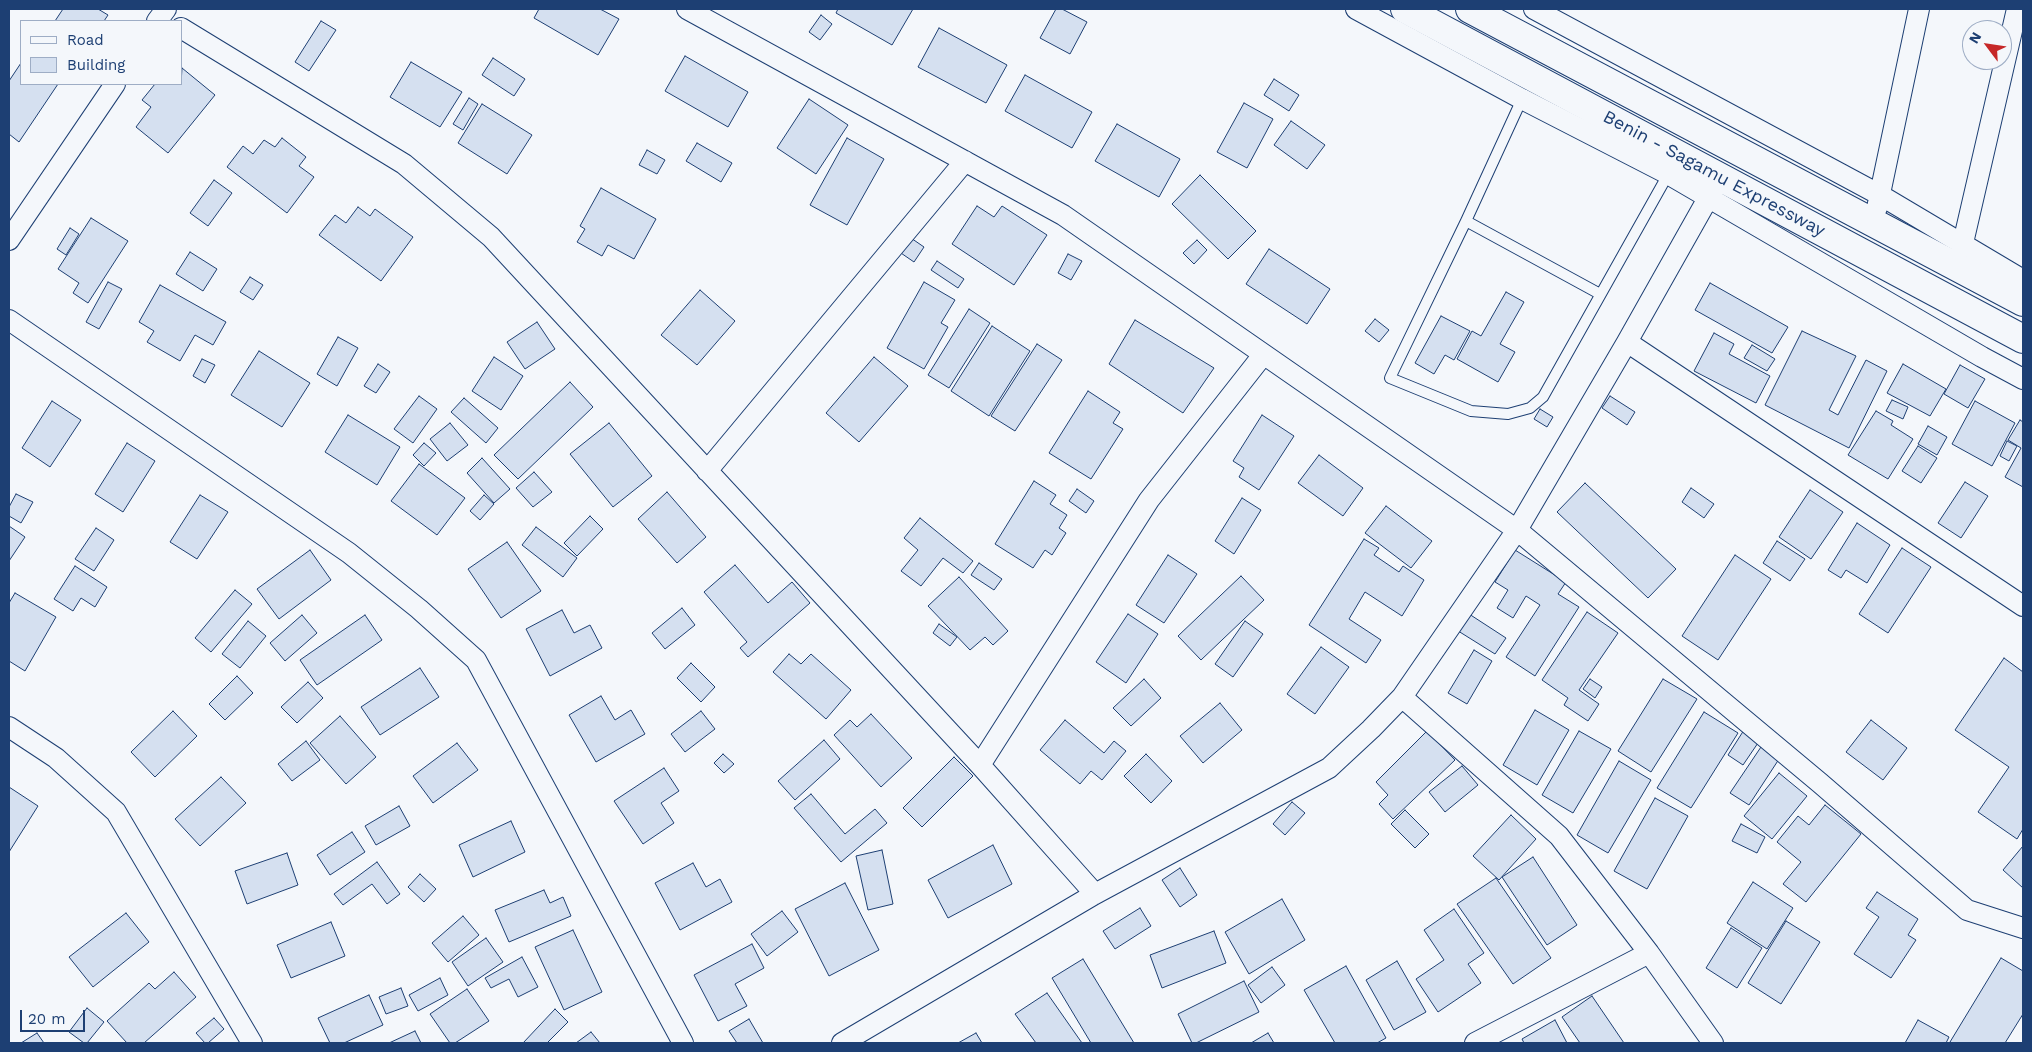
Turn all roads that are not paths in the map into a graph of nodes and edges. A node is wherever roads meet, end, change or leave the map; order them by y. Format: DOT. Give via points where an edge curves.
graph roads {
  1 [pos="687,9"];
  2 [pos="1356,9"];
  3 [pos="1405,9"];
  4 [pos="1470,9"];
  5 [pos="1534,9"];
  6 [pos="1919,9"];
  7 [pos="2018,9"];
  8 [pos="182,29"];
  9 [pos="114,85"];
  10 [pos="1522,99"];
  11 [pos="965,161"];
  12 [pos="1673,164"];
  13 [pos="1715,187"];
  14 [pos="1880,195"];
  15 [pos="1466,221"];
  16 [pos="1874,223"];
  17 [pos="9,240"];
  18 [pos="1960,255"];
  19 [pos="2023,280"];
  20 [pos="1600,294"];
  21 [pos="2023,302"];
  22 [pos="9,320"];
  23 [pos="2023,339"];
  24 [pos="1627,342"];
  25 [pos="1263,354"];
  26 [pos="2023,379"];
  27 [pos="707,471"];
  28 [pos="1516,530"];
  29 [pos="2023,606"];
  30 [pos="1402,697"];
  31 [pos="9,727"];
  32 [pos="980,764"];
  33 [pos="1095,894"];
  34 [pos="2023,928"];
  35 [pos="1649,953"];
  36 [pos="252,1043"];
  37 [pos="683,1043"];
  38 [pos="842,1043"];
  39 [pos="1475,1043"];
  40 [pos="1712,1043"];
  1 -- 11 [label="street"];
  2 -- 10 [label="street"];
  3 -- 12 [label="highway, Benin - Sagamu Expressway"];
  4 -- 16 [label="highway"];
  5 -- 14 [label="street"];
  6 -- 14 [label="street"];
  7 -- 18 [label="street"];
  8 -- 27 [label="street" via="404,164 491,237"];
  9 -- 17 [label="street"];
  10 -- 12 [label="street"];
  10 -- 15 [label="lane"];
  11 -- 25 [label="street" via="1063,215"];
  11 -- 27 [label="street"];
  12 -- 13 [label="highway, Benin - Sagamu Expressway"];
  12 -- 20 [label="lane"];
  13 -- 23 [label="highway, Benin - Sagamu Expressway"];
  13 -- 24 [label="street"];
  13 -- 26 [label="street" via="1982,357"];
  14 -- 16 [label="street"];
  14 -- 18 [label="street"];
  15 -- 20 [label="lane"];
  15 -- 20 [label="lane" via="1390,378 1471,411 1508,414 1530,408 1542,397"];
  16 -- 18 [label="highway"];
  18 -- 19 [label="street"];
  18 -- 21 [label="highway"];
  22 -- 37 [label="street" via="349,553 476,660"];
  24 -- 28 [label="street"];
  24 -- 29 [label="street"];
  25 -- 28 [label="street"];
  25 -- 32 [label="street" via="1148,500"];
  27 -- 32 [label="street"];
  28 -- 30 [label="street"];
  28 -- 34 [label="street" via="1967,910"];
  30 -- 33 [label="street" via="1329,768"];
  30 -- 35 [label="street" via="1559,836"];
  31 -- 36 [label="street" via="56,758 116,812"];
  32 -- 33 [label="street"];
  33 -- 38 [label="street"];
  35 -- 39 [label="street"];
  35 -- 40 [label="street"];
}
